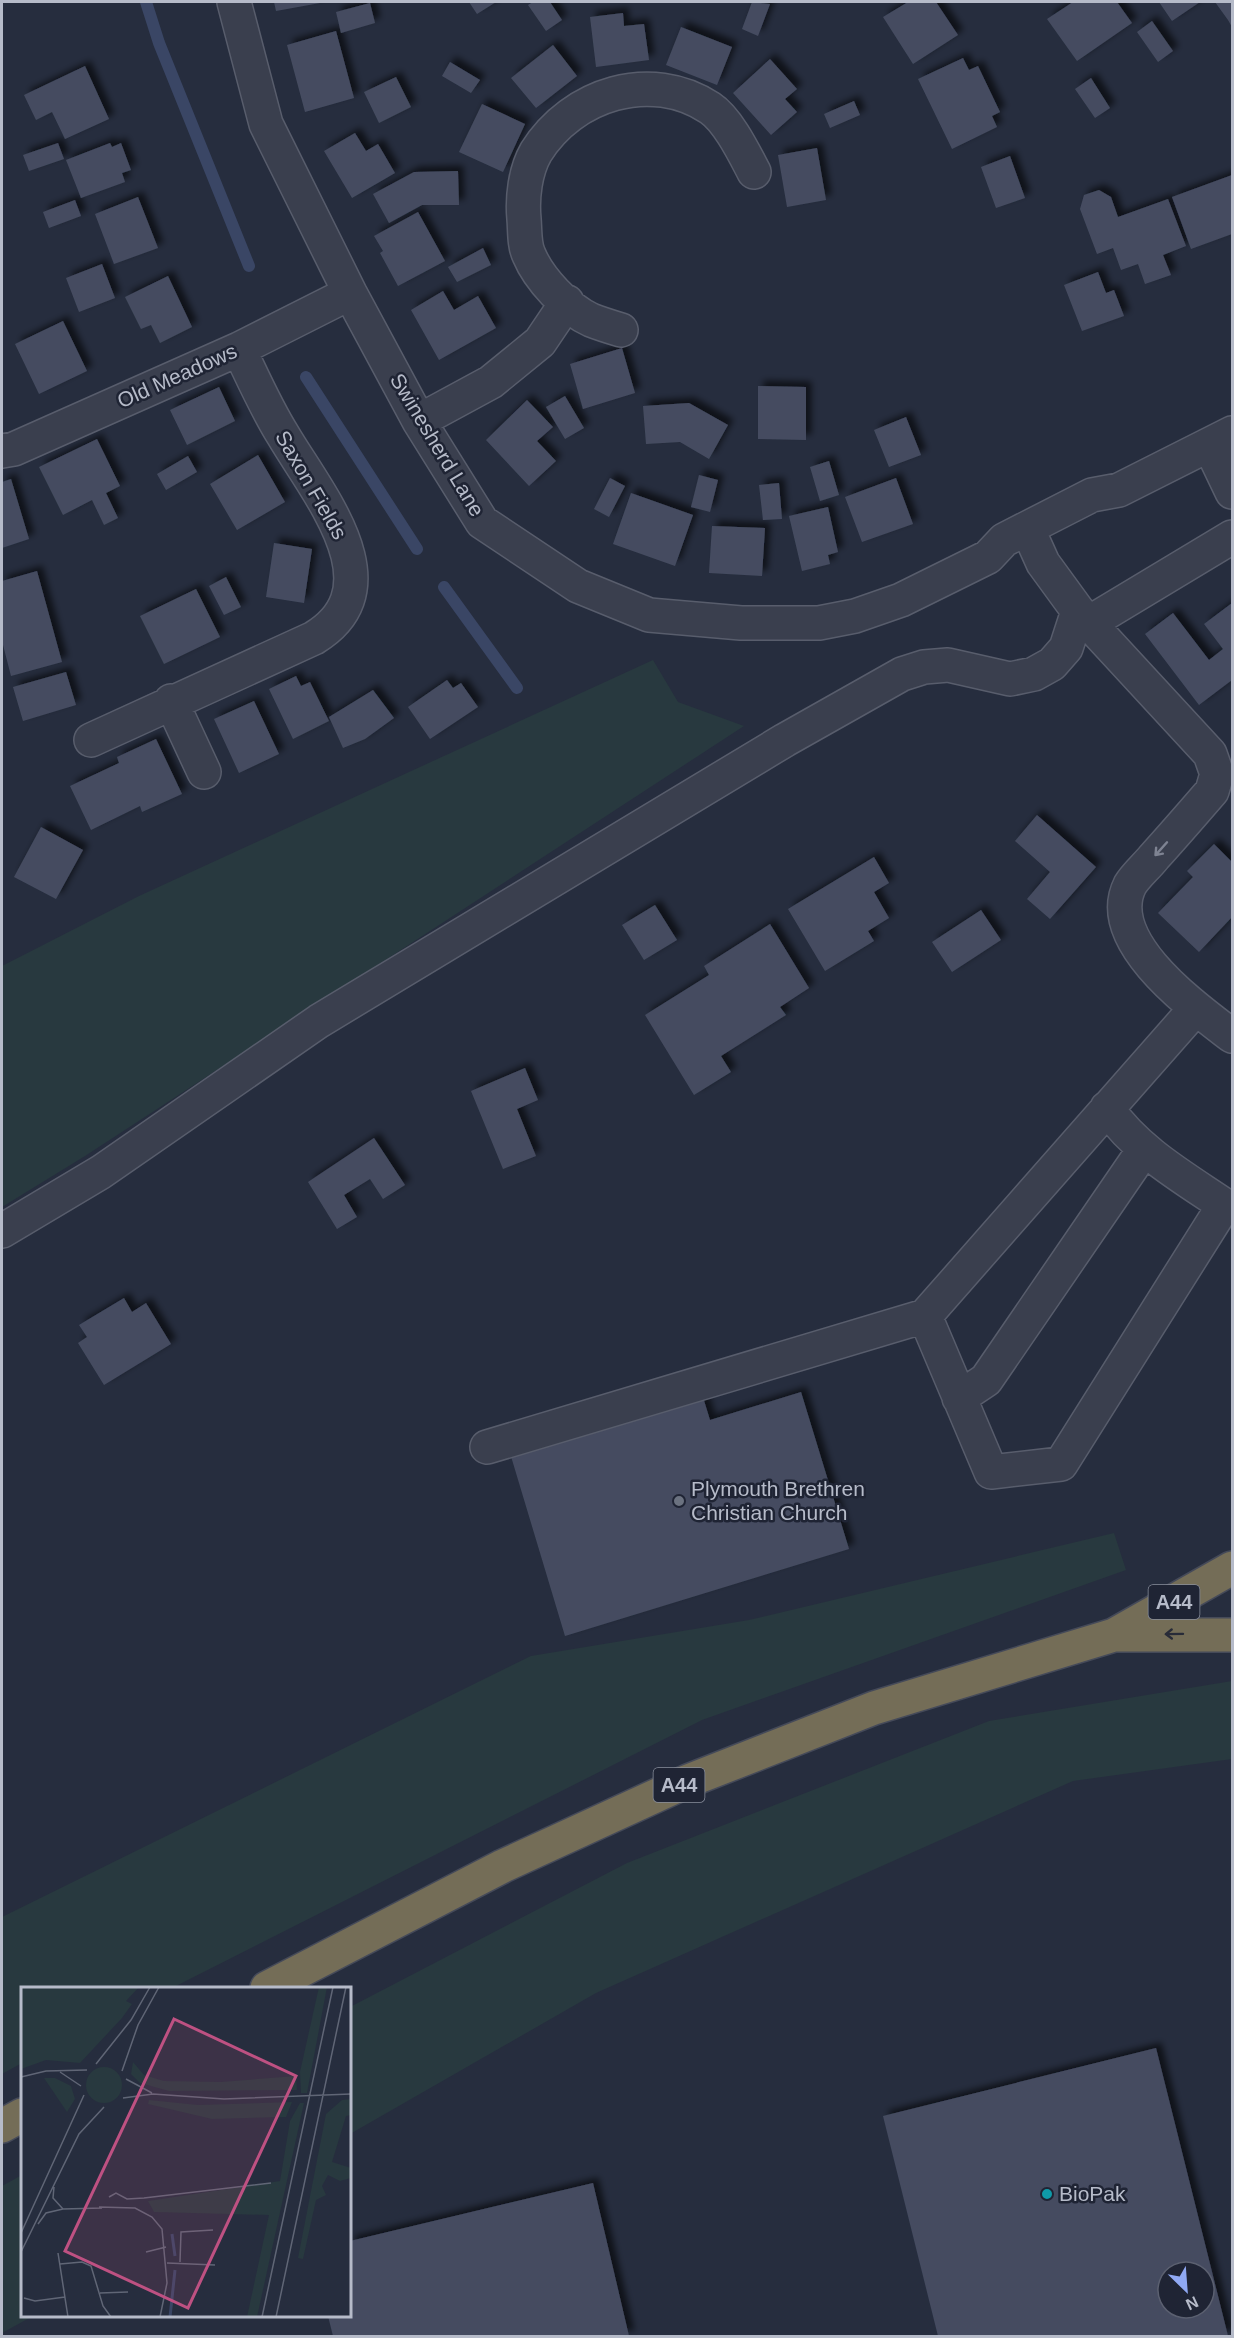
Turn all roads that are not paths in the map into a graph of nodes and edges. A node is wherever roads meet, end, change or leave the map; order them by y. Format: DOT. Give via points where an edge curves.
graph roads {
  1 [pos="234,2"];
  2 [pos="754,172"];
  3 [pos="350,293"];
  4 [pos="567,302"];
  5 [pos="621,330"];
  6 [pos="239,349"];
  7 [pos="419,421"];
  8 [pos="1221,440"];
  9 [pos="2,451"];
  10 [pos="1119,490"];
  11 [pos="1233,492"];
  12 [pos="1233,537"];
  13 [pos="1034,543"];
  14 [pos="988,557"];
  15 [pos="1083,617"];
  16 [pos="171,701"];
  17 [pos="91,740"];
  18 [pos="204,772"];
  19 [pos="1196,1008"];
  20 [pos="1233,1036"];
  21 [pos="1107,1108"];
  22 [pos="1143,1151"];
  23 [pos="2,1231"];
  24 [pos="925,1316"];
  25 [pos="959,1398"];
  26 [pos="487,1447"];
  27 [pos="1233,1568"];
  28 [pos="1114,1635"];
  29 [pos="1233,1635"];
  30 [pos="271,1987"];
  31 [pos="21,2116"];
  32 [pos="2,2126"];
  1 -- 3 [label="street, Swinesherd Lane" via="266,124"];
  2 -- 4 [label="street" via="738,142 712,108 674,92 634,87 592,101 560,122 535,154 522,198 528,253 543,279"];
  3 -- 6 [label="street, Old Meadows"];
  3 -- 7 [label="street, Swinesherd Lane"];
  4 -- 5 [label="street" via="589,319"];
  4 -- 7 [label="street" via="540,342 499,376"];
  6 -- 9 [label="street, Old Meadows"];
  6 -- 16 [label="street, Saxon Fields" via="279,429 344,538 351,563 351,583 343,612 330,628"];
  7 -- 14 [label="street, Swinesherd Lane" via="482,522 578,586 649,615 741,623 819,623 901,600"];
  8 -- 10 [label="street, Swinesherd Lane"];
  8 -- 11 [label="street"];
  10 -- 13 [label="street, Swinesherd Lane" via="1098,508"];
  10 -- 14 [label="street, Swinesherd Lane" via="1082,500 1004,540"];
  12 -- 15 [label="street"];
  13 -- 14 [label="street, Swinesherd Lane" via="1010,554"];
  13 -- 15 [label="street" via="1043,563"];
  15 -- 19 [label="street, one-way" via="1210,754 1217,774 1212,792 1131,883 1122,904 1126,928 1136,948"];
  15 -- 23 [label="street" via="1066,648 1052,664 1034,674 1010,679 948,665 924,667 902,674 785,740 319,1021 101,1172"];
  16 -- 17 [label="street, Saxon Fields"];
  16 -- 18 [label="street"];
  19 -- 20 [label="street"];
  19 -- 21 [label="street"];
  21 -- 22 [label="street"];
  21 -- 24 [label="street"];
  22 -- 25 [label="street" via="986,1380"];
  22 -- 25 [label="street" via="1224,1205 1061,1464 991,1473"];
  24 -- 25 [label="street"];
  24 -- 26 [label="street"];
  27 -- 28 [label="highway, A44"];
  29 -- 28 [label="highway, A44, one-way"];
  28 -- 30 [label="highway, A44" via="874,1708 688,1781 503,1866"];
  31 -- 32 [label="highway"];
}
